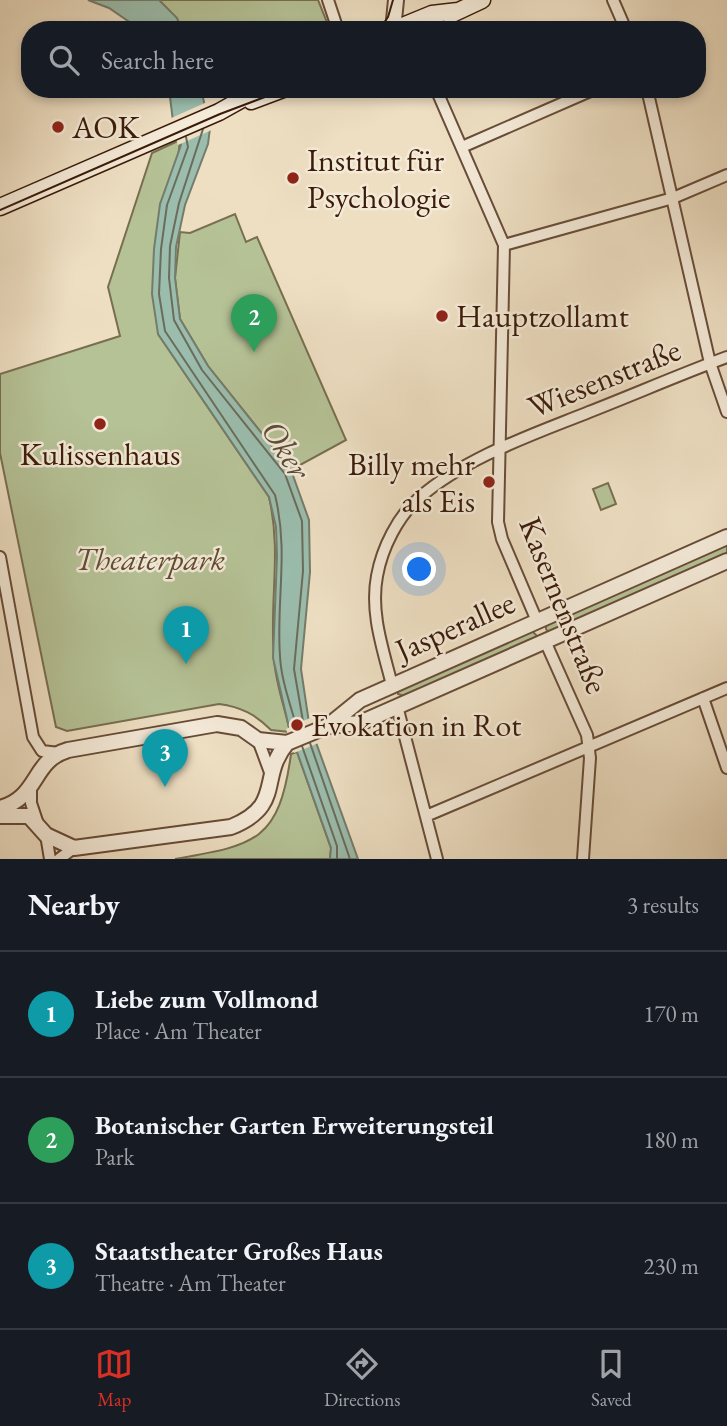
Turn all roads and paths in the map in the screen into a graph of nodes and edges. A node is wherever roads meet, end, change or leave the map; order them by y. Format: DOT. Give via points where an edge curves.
graph roads {
  1 [pos="328,0"];
  2 [pos="396,0"];
  3 [pos="482,0"];
  4 [pos="613,0"];
  5 [pos="335,21"];
  6 [pos="403,21"];
  7 [pos="419,21"];
  8 [pos="622,21"];
  9 [pos="244,98"];
  10 [pos="258,98"];
  11 [pos="440,98"];
  12 [pos="575,98"];
  13 [pos="649,98"];
  14 [pos="219,112"];
  15 [pos="462,147"];
  16 [pos="727,175"];
  17 [pos="673,198"];
  18 [pos="0,207"];
  19 [pos="504,245"];
  20 [pos="727,357"];
  21 [pos="710,363"];
  22 [pos="727,412"];
  23 [pos="501,450"];
  24 [pos="727,537"];
  25 [pos="0,557"];
  26 [pos="727,561"];
  27 [pos="537,621"];
  28 [pos="545,641"];
  29 [pos="392,685"];
  30 [pos="727,688"];
  31 [pos="703,698"];
  32 [pos="397,706"];
  33 [pos="328,726"];
  34 [pos="258,740"];
  35 [pos="287,743"];
  36 [pos="588,745"];
  37 [pos="42,751"];
  38 [pos="59,753"];
  39 [pos="42,768"];
  40 [pos="727,768"];
  41 [pos="271,775"];
  42 [pos="31,787"];
  43 [pos="0,808"];
  44 [pos="0,816"];
  45 [pos="426,816"];
  46 [pos="42,830"];
  47 [pos="74,848"];
  48 [pos="50,859"];
  49 [pos="59,859"];
  50 [pos="437,859"];
  51 [pos="583,859"];
  1 -- 5 [label="street"];
  2 -- 6 [label="street"];
  3 -- 7 [label="main road"];
  4 -- 8 [label="street"];
  9 -- 14 [label="main road"];
  10 -- 14 [label="main road"];
  11 -- 15 [label="street, Kasernenstraße"];
  12 -- 15 [label="street"];
  13 -- 17 [label="street"];
  14 -- 18 [label="main road"];
  15 -- 19 [label="street, Kasernenstraße"];
  16 -- 17 [label="street"];
  17 -- 19 [label="street"];
  17 -- 21 [label="street"];
  19 -- 23 [label="street, Kasernenstraße"];
  20 -- 21 [label="street, Wiesenstraße"];
  21 -- 22 [label="street"];
  21 -- 23 [label="street, Wiesenstraße"];
  23 -- 27 [label="street, Kasernenstraße" via="499,531"];
  23 -- 29 [label="street, Wiesenstraße" via="441,481 418,499 400,519 382,555 375,588 376,619"];
  24 -- 27 [label="street, Jasperallee"];
  25 -- 37 [label="street" via="33,737"];
  26 -- 28 [label="street, Jasperallee"];
  27 -- 28 [label="street, Kasernenstraße"];
  27 -- 29 [label="street, Jasperallee"];
  28 -- 32 [label="street, Jasperallee"];
  28 -- 36 [label="street, Kasernenstraße"];
  29 -- 32 [label="street"];
  29 -- 33 [label="street, Jasperallee" via="352,704"];
  30 -- 31 [label="street"];
  31 -- 36 [label="street"];
  31 -- 40 [label="street"];
  32 -- 33 [label="street, Jasperallee" via="360,723"];
  32 -- 45 [label="street"];
  33 -- 35 [label="street, Jasperallee"];
  34 -- 35 [label="street, Jasperallee"];
  34 -- 38 [label="street, Jasperallee" via="240,728 217,724"];
  34 -- 41 [label="street"];
  35 -- 41 [label="street"];
  36 -- 45 [label="street"];
  36 -- 51 [label="street, Kasernenstraße"];
  37 -- 38 [label="street"];
  37 -- 39 [label="street"];
  38 -- 39 [label="street"];
  39 -- 42 [label="street"];
  41 -- 47 [label="street" via="263,806 231,827"];
  42 -- 43 [label="street" via="15,804"];
  42 -- 46 [label="street" via="31,803"];
  44 -- 46 [label="street" via="29,816"];
  45 -- 50 [label="street"];
  46 -- 47 [label="street"];
  46 -- 48 [label="street"];
  47 -- 49 [label="street"];
}
